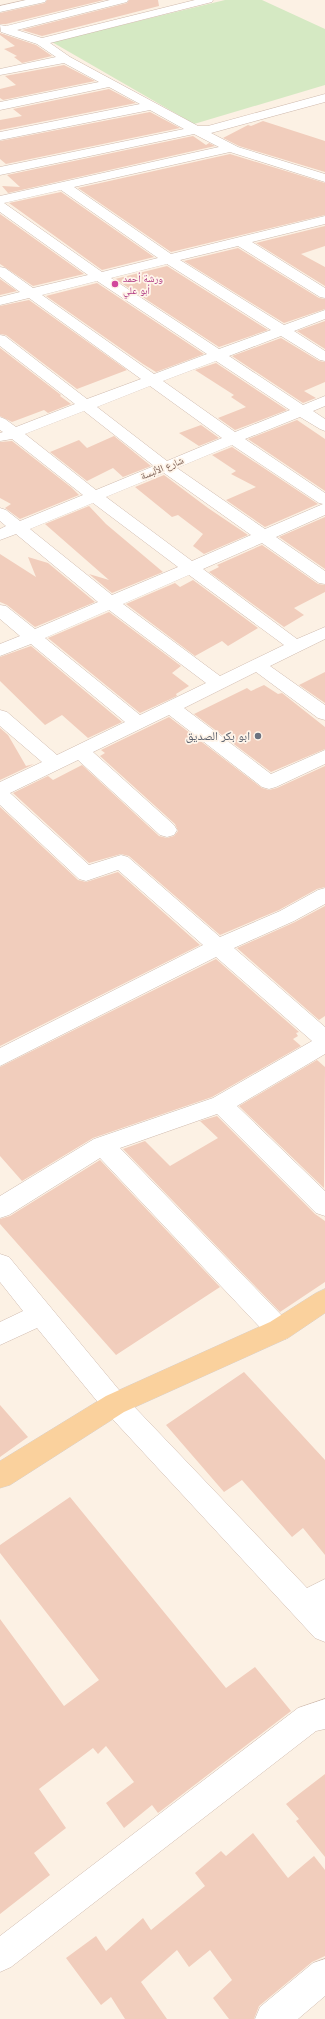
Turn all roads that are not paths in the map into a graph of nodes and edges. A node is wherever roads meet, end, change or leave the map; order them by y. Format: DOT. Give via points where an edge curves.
graph roads {
  1 [pos="41,0"];
  2 [pos="123,0"];
  3 [pos="208,0"];
  4 [pos="102,2"];
  5 [pos="0,10"];
  6 [pos="133,19"];
  7 [pos="2,32"];
  8 [pos="41,42"];
  9 [pos="66,59"];
  10 [pos="0,72"];
  11 [pos="111,83"];
  12 [pos="325,98"];
  13 [pos="0,106"];
  14 [pos="151,106"];
  15 [pos="296,106"];
  16 [pos="318,112"];
  17 [pos="194,130"];
  18 [pos="0,136"];
  19 [pos="234,148"];
  20 [pos="0,171"];
  21 [pos="325,178"];
  22 [pos="64,186"];
  23 [pos="0,200"];
  24 [pos="0,206"];
  25 [pos="325,220"];
  26 [pos="240,241"];
  27 [pos="169,259"];
  28 [pos="0,271"];
  29 [pos="99,276"];
  30 [pos="30,294"];
  31 [pos="325,294"];
  32 [pos="0,301"];
  33 [pos="325,314"];
  34 [pos="282,331"];
  35 [pos="0,339"];
  36 [pos="217,356"];
  37 [pos="325,357"];
  38 [pos="151,381"];
  39 [pos="325,401"];
  40 [pos="86,405"];
  41 [pos="302,411"];
  42 [pos="0,422"];
  43 [pos="325,426"];
  44 [pos="7,436"];
  45 [pos="234,439"];
  46 [pos="165,467"];
  47 [pos="94,496"];
  48 [pos="325,500"];
  49 [pos="325,509"];
  50 [pos="0,513"];
  51 [pos="18,528"];
  52 [pos="0,535"];
  53 [pos="263,537"];
  54 [pos="190,569"];
  55 [pos="325,579"];
  56 [pos="111,603"];
  57 [pos="0,610"];
  58 [pos="325,632"];
  59 [pos="34,637"];
  60 [pos="296,646"];
  61 [pos="0,652"];
  62 [pos="258,665"];
  63 [pos="219,684"];
  64 [pos="172,708"];
  65 [pos="325,714"];
  66 [pos="0,716"];
  67 [pos="138,723"];
  68 [pos="80,751"];
  69 [pos="325,756"];
  70 [pos="55,763"];
  71 [pos="0,790"];
  72 [pos="0,794"];
  73 [pos="167,830"];
  74 [pos="325,895"];
  75 [pos="217,947"];
  76 [pos="325,1040"];
  77 [pos="325,1044"];
  78 [pos="0,1058"];
  79 [pos="221,1104"];
  80 [pos="102,1145"];
  81 [pos="325,1206"];
  82 [pos="0,1208"];
  83 [pos="0,1264"];
  84 [pos="325,1300"];
  85 [pos="41,1314"];
  86 [pos="279,1330"];
  87 [pos="0,1334"];
  88 [pos="115,1404"];
  89 [pos="0,1476"];
  90 [pos="315,1600"];
  91 [pos="325,1628"];
  92 [pos="325,1714"];
  93 [pos="0,1956"];
  94 [pos="325,1975"];
  95 [pos="272,2019"];
  1 -- 5 [label="street"];
  2 -- 4 [label="street"];
  3 -- 6 [label="street"];
  4 -- 6 [label="street"];
  4 -- 7 [label="street"];
  6 -- 8 [label="street"];
  7 -- 8 [label="street"];
  8 -- 9 [label="street"];
  9 -- 10 [label="street"];
  9 -- 11 [label="street"];
  11 -- 13 [label="street"];
  11 -- 14 [label="street"];
  12 -- 15 [label="street"];
  14 -- 17 [label="street"];
  14 -- 18 [label="street"];
  15 -- 16 [label="street"];
  15 -- 17 [label="street" via="208,130"];
  17 -- 19 [label="street" via="229,148"];
  17 -- 20 [label="street"];
  19 -- 21 [label="street"];
  19 -- 22 [label="street"];
  22 -- 23 [label="street"];
  22 -- 27 [label="street"];
  24 -- 29 [label="street"];
  25 -- 26 [label="street"];
  26 -- 27 [label="street"];
  26 -- 31 [label="street"];
  27 -- 29 [label="street"];
  27 -- 34 [label="street"];
  28 -- 30 [label="street"];
  29 -- 30 [label="street"];
  29 -- 36 [label="street"];
  30 -- 32 [label="street"];
  30 -- 38 [label="street"];
  33 -- 34 [label="street"];
  34 -- 36 [label="street"];
  34 -- 37 [label="street"];
  35 -- 40 [label="street"];
  36 -- 38 [label="street"];
  36 -- 41 [label="street"];
  38 -- 40 [label="street"];
  38 -- 45 [label="street"];
  39 -- 41 [label="street, شارع الألبسة"];
  40 -- 44 [label="street"];
  40 -- 46 [label="street"];
  41 -- 43 [label="street"];
  41 -- 45 [label="street, شارع الألبسة"];
  42 -- 44 [label="street"];
  44 -- 47 [label="street"];
  45 -- 46 [label="street, شارع الألبسة"];
  45 -- 48 [label="street"];
  46 -- 47 [label="street, شارع الألبسة"];
  46 -- 53 [label="street"];
  47 -- 51 [label="street, شارع الألبسة"];
  47 -- 54 [label="street"];
  49 -- 53 [label="street"];
  50 -- 51 [label="street"];
  51 -- 52 [label="street, شارع الألبسة"];
  51 -- 56 [label="street"];
  53 -- 54 [label="street"];
  53 -- 55 [label="street"];
  54 -- 56 [label="street"];
  54 -- 60 [label="street"];
  56 -- 59 [label="street"];
  56 -- 63 [label="street"];
  57 -- 59 [label="street"];
  58 -- 60 [label="street"];
  59 -- 61 [label="street"];
  59 -- 67 [label="street"];
  60 -- 62 [label="street"];
  62 -- 63 [label="street"];
  62 -- 65 [label="street"];
  63 -- 64 [label="street"];
  64 -- 67 [label="street"];
  64 -- 69 [label="street" via="269,783"];
  66 -- 70 [label="street"];
  67 -- 68 [label="street"];
  68 -- 70 [label="street"];
  68 -- 73 [label="street"];
  70 -- 71 [label="street"];
  72 -- 75 [label="street" via="86,874 121,862"];
  74 -- 75 [label="street" via="287,916"];
  75 -- 76 [label="street"];
  75 -- 78 [label="street"];
  77 -- 79 [label="street"];
  79 -- 80 [label="street"];
  79 -- 81 [label="street"];
  80 -- 82 [label="street"];
  80 -- 86 [label="street"];
  83 -- 85 [label="street"];
  84 -- 86 [label="main road"];
  85 -- 87 [label="street"];
  85 -- 88 [label="street"];
  86 -- 88 [label="main road"];
  88 -- 89 [label="main road"];
  88 -- 90 [label="street"];
  90 -- 91 [label="street"];
  92 -- 93 [label="street" via="309,1718"];
  94 -- 95 [label="street"];
}
